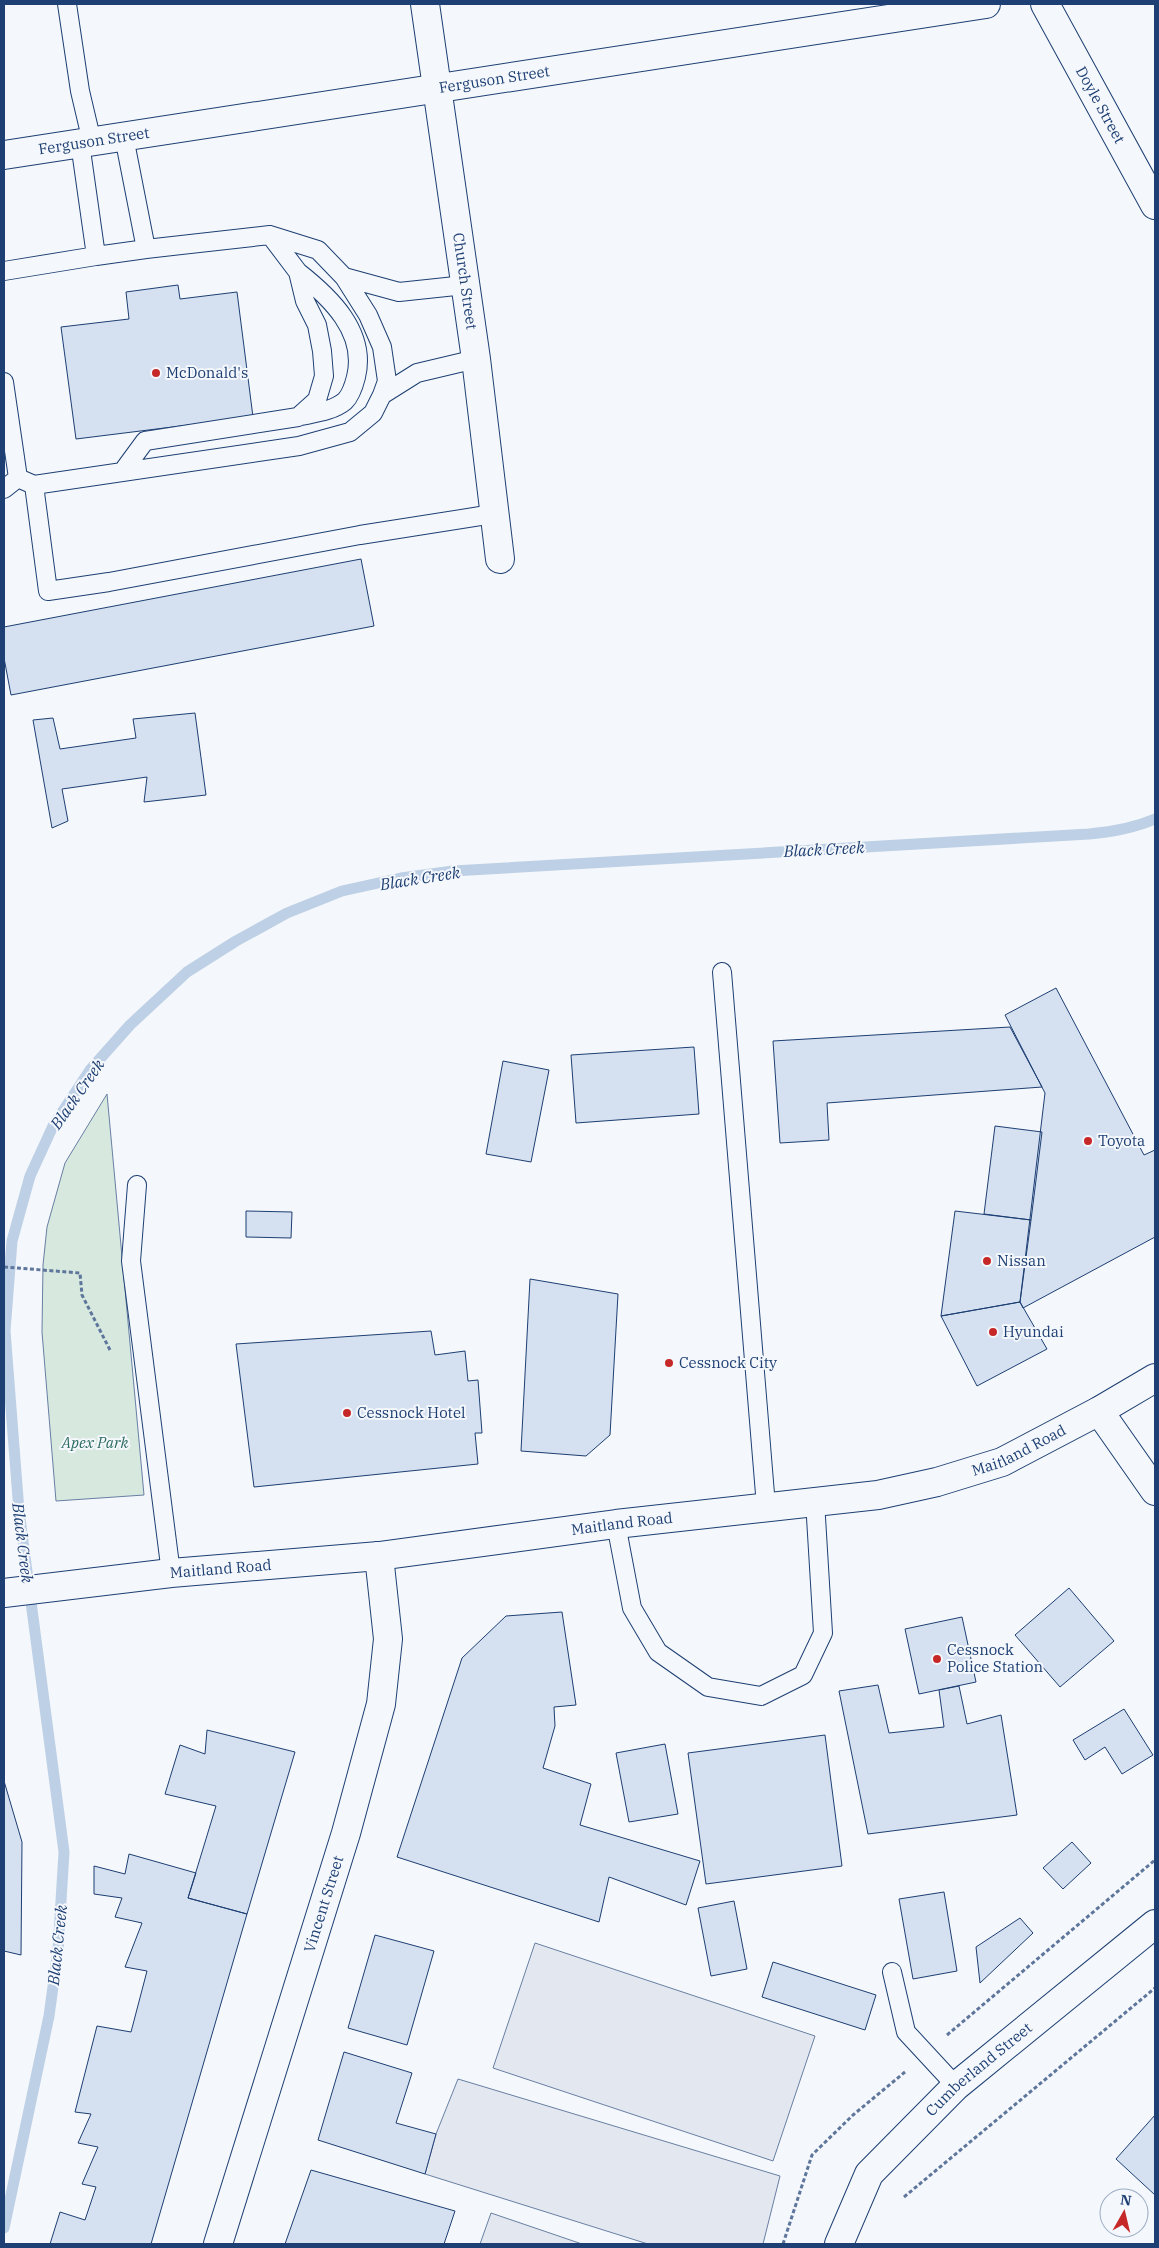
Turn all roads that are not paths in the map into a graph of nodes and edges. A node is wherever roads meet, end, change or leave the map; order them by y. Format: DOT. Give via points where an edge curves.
graph roads {
  1 [pos="66,4"];
  2 [pos="425,4"];
  3 [pos="986,4"];
  4 [pos="1045,4"];
  5 [pos="438,88"];
  6 [pos="124,137"];
  7 [pos="86,142"];
  8 [pos="4,154"];
  9 [pos="1155,205"];
  10 [pos="270,235"];
  11 [pos="146,249"];
  12 [pos="96,256"];
  13 [pos="4,271"];
  14 [pos="298,272"];
  15 [pos="344,277"];
  16 [pos="465,286"];
  17 [pos="476,359"];
  18 [pos="4,382"];
  19 [pos="382,396"];
  20 [pos="298,416"];
  21 [pos="123,472"];
  22 [pos="26,481"];
  23 [pos="4,490"];
  24 [pos="494,514"];
  25 [pos="500,559"];
  26 [pos="722,972"];
  27 [pos="137,1185"];
  28 [pos="1155,1378"];
  29 [pos="1099,1411"];
  30 [pos="1155,1491"];
  31 [pos="815,1501"];
  32 [pos="766,1506"];
  33 [pos="616,1524"];
  34 [pos="379,1556"];
  35 [pos="171,1573"];
  36 [pos="4,1593"];
  37 [pos="1155,1924"];
  38 [pos="892,1972"];
  39 [pos="956,2086"];
  40 [pos="218,2244"];
  41 [pos="839,2244"];
  1 -- 7 [label="lane"];
  2 -- 5 [label="street, Church Street"];
  3 -- 5 [label="street, Ferguson Street"];
  4 -- 9 [label="street, Doyle Street"];
  5 -- 6 [label="street, Ferguson Street"];
  5 -- 16 [label="street, Church Street"];
  6 -- 7 [label="street, Ferguson Street"];
  6 -- 11 [label="lane"];
  7 -- 8 [label="street, Ferguson Street"];
  7 -- 12 [label="lane"];
  10 -- 11 [label="lane"];
  10 -- 14 [label="lane"];
  10 -- 15 [label="lane" via="318,250"];
  11 -- 12 [label="lane"];
  12 -- 13 [label="lane"];
  14 -- 20 [label="lane" via="305,301 317,325 324,376 317,400"];
  14 -- 20 [label="lane" via="322,290 351,328 357,346 358,370 354,388 345,401 331,409"];
  15 -- 16 [label="lane" via="399,292"];
  15 -- 19 [label="lane" via="368,315 382,347 387,381"];
  16 -- 17 [label="street, Church Street"];
  17 -- 19 [label="lane" via="417,373"];
  17 -- 24 [label="street, Church Street"];
  18 -- 22 [label="lane"];
  19 -- 21 [label="lane" via="373,413 350,432 299,446"];
  20 -- 21 [label="lane" via="145,441"];
  21 -- 22 [label="lane"];
  22 -- 23 [label="lane"];
  22 -- 24 [label="lane" via="48,591"];
  24 -- 25 [label="street, Church Street"];
  26 -- 32 [label="lane"];
  27 -- 35 [label="lane" via="131,1261"];
  28 -- 29 [label="street, Maitland Road"];
  29 -- 30 [label="street"];
  29 -- 31 [label="street, Maitland Road" via="1002,1462 937,1482 878,1495"];
  31 -- 32 [label="street, Maitland Road"];
  31 -- 33 [label="lane" via="824,1633 803,1675 761,1696 708,1688 658,1652 632,1608"];
  32 -- 33 [label="street, Maitland Road"];
  33 -- 34 [label="street, Maitland Road"];
  34 -- 35 [label="street, Maitland Road"];
  34 -- 40 [label="street, Vincent Street" via="388,1639 381,1704 346,1833"];
  35 -- 36 [label="street, Maitland Road"];
  37 -- 39 [label="street, Cumberland Street"];
  38 -- 39 [label="lane" via="906,2032"];
  39 -- 41 [label="street, Cumberland Street" via="869,2174"];
}
